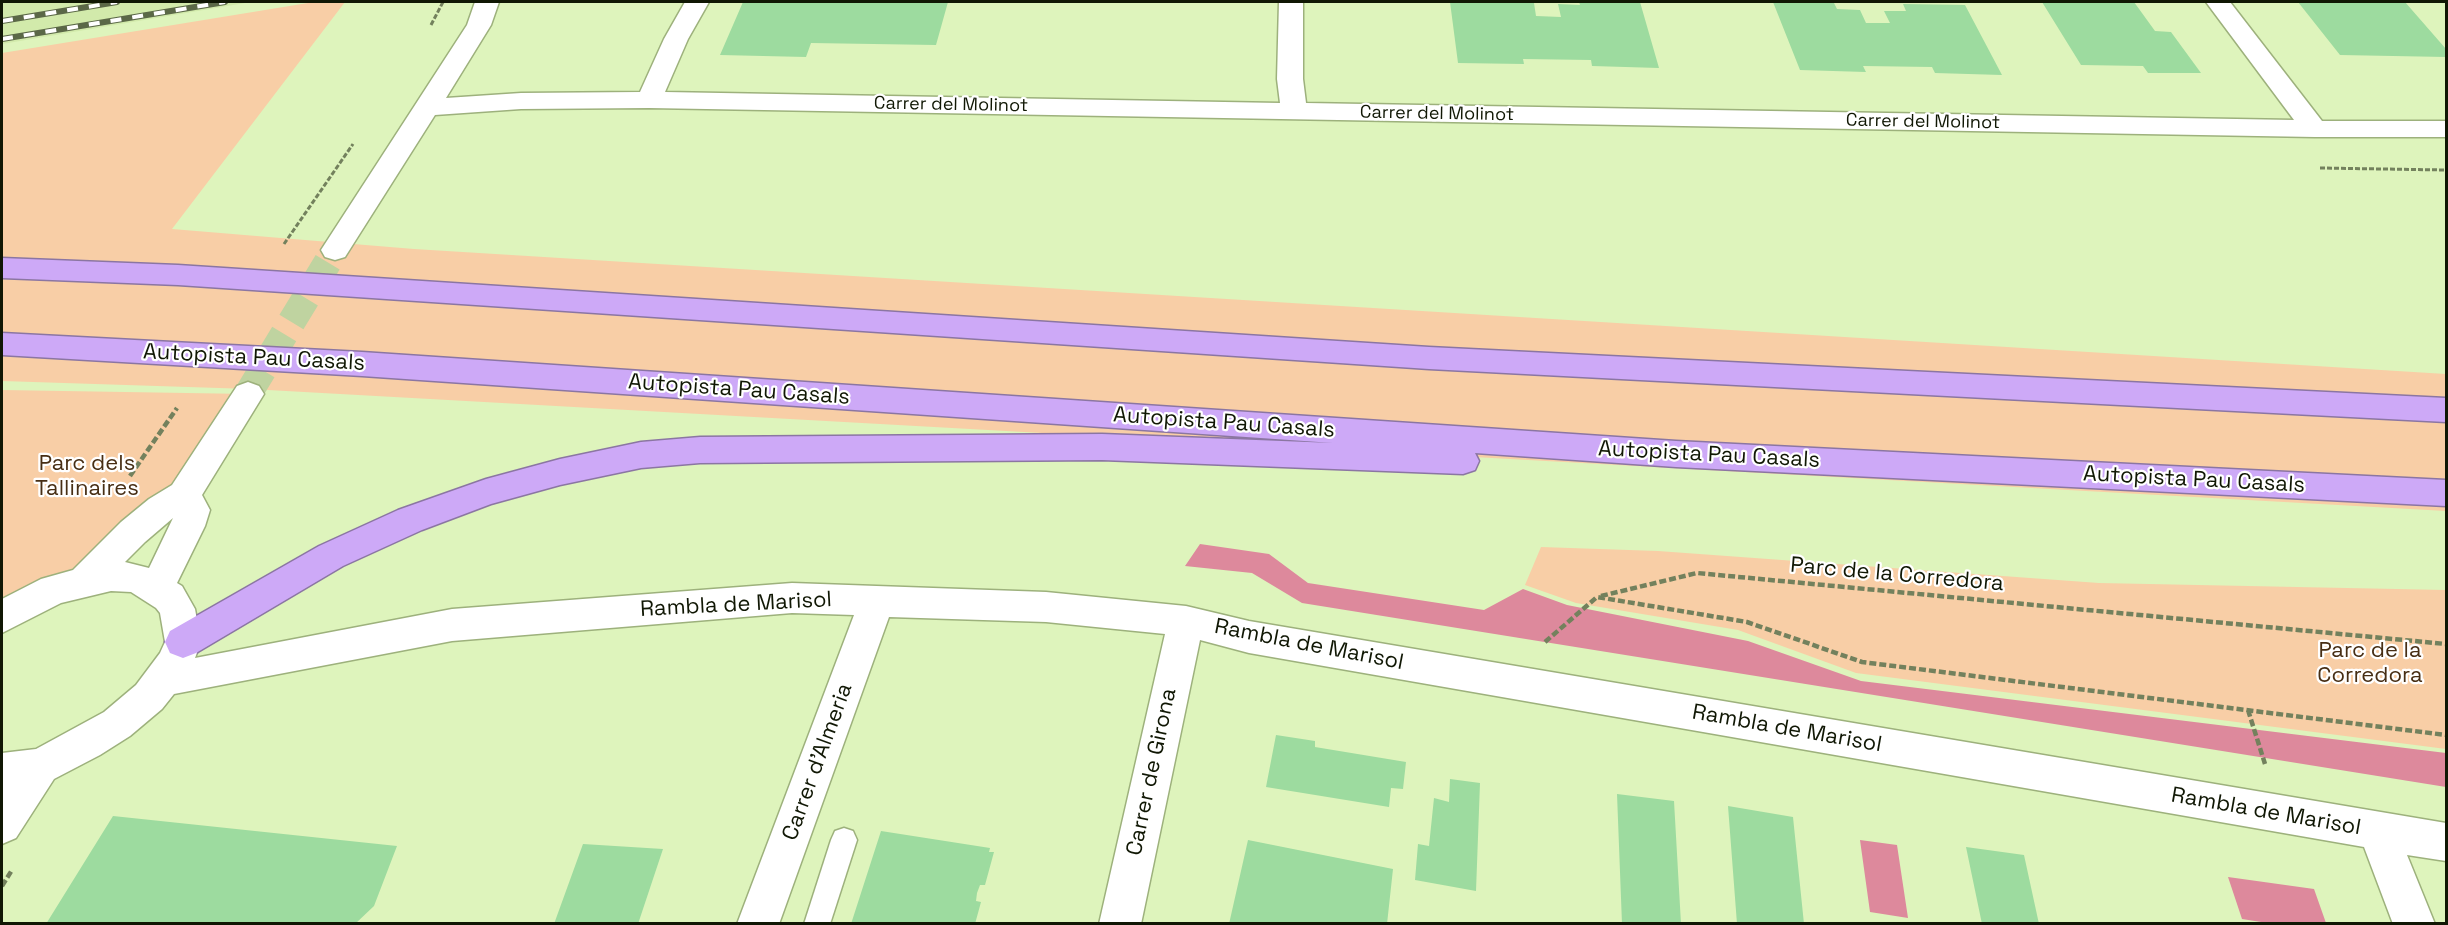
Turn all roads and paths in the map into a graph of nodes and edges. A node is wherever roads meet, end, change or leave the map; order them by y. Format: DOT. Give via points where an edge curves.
graph roads {
  1 [pos="443,2"];
  2 [pos="487,2"];
  3 [pos="698,2"];
  4 [pos="1291,2"];
  5 [pos="2218,2"];
  6 [pos="429,27"];
  7 [pos="649,100"];
  8 [pos="428,107"];
  9 [pos="1294,112"];
  10 [pos="2315,129"];
  11 [pos="2446,129"];
  12 [pos="354,143"];
  13 [pos="284,244"];
  14 [pos="335,250"];
  15 [pos="2,268"];
  16 [pos="2,344"];
  17 [pos="248,394"];
  18 [pos="2446,410"];
  19 [pos="1993,471"];
  20 [pos="2446,493"];
  21 [pos="184,495"];
  22 [pos="86,580"];
  23 [pos="157,588"];
  24 [pos="1597,597"];
  25 [pos="877,601"];
  26 [pos="2,618"];
  27 [pos="1186,621"];
  28 [pos="183,642"];
  29 [pos="2446,644"];
  30 [pos="1540,646"];
  31 [pos="163,680"];
  32 [pos="2248,710"];
  33 [pos="2446,735"];
  34 [pos="2264,759"];
  35 [pos="40,766"];
  36 [pos="2,771"];
  37 [pos="2,825"];
  38 [pos="2378,831"];
  39 [pos="844,840"];
  40 [pos="2446,843"];
  41 [pos="758,924"];
  42 [pos="817,924"];
  43 [pos="1120,924"];
  44 [pos="2414,924"];
  1 -- 6 [label="path"];
  2 -- 8 [label="street" via="478,25"];
  3 -- 7 [label="street" via="676,39"];
  4 -- 9 [label="street" via="1290,80"];
  5 -- 10 [label="street"];
  7 -- 8 [label="street, Carrer del Molinot" via="521,101"];
  7 -- 9 [label="street, Carrer del Molinot"];
  8 -- 14 [label="street"];
  9 -- 10 [label="street, Carrer del Molinot"];
  10 -- 11 [label="street, Carrer del Molinot"];
  12 -- 13 [label="path"];
  15 -- 18 [label="highway" via="178,275 1429,358"];
  16 -- 19 [label="highway, Autopista Pau Casals" via="350,363 1664,453"];
  17 -- 21 [label="street"];
  19 -- 20 [label="highway, Autopista Pau Casals"];
  19 -- 28 [label="highway" via="1727,471 1102,447 700,450 641,455 486,492 410,520 331,556"];
  21 -- 22 [label="street" via="133,532"];
  21 -- 23 [label="street" via="193,510"];
  22 -- 23 [label="street" via="135,578"];
  22 -- 26 [label="street" via="54,590"];
  23 -- 28 [label="street" via="177,609"];
  24 -- 29 [label="path, Parc de la Corredora" via="1697,573"];
  24 -- 30 [label="path, Parc de la Corredora"];
  24 -- 32 [label="path" via="1747,622 1862,662"];
  25 -- 27 [label="street, Rambla de Marisol" via="1046,607"];
  25 -- 31 [label="street, Rambla de Marisol" via="792,598 452,625"];
  25 -- 41 [label="street, Carrer d'Almeria"];
  27 -- 38 [label="street, Rambla de Marisol" via="1249,637"];
  27 -- 43 [label="street, Carrer de Girona"];
  28 -- 31 [label="street"];
  31 -- 35 [label="street" via="117,724"];
  32 -- 33 [label="path"];
  32 -- 34 [label="path"];
  35 -- 36 [label="street"];
  35 -- 37 [label="street"];
  38 -- 40 [label="street, Rambla de Marisol"];
  38 -- 44 [label="street"];
  39 -- 42 [label="lane"];
}
